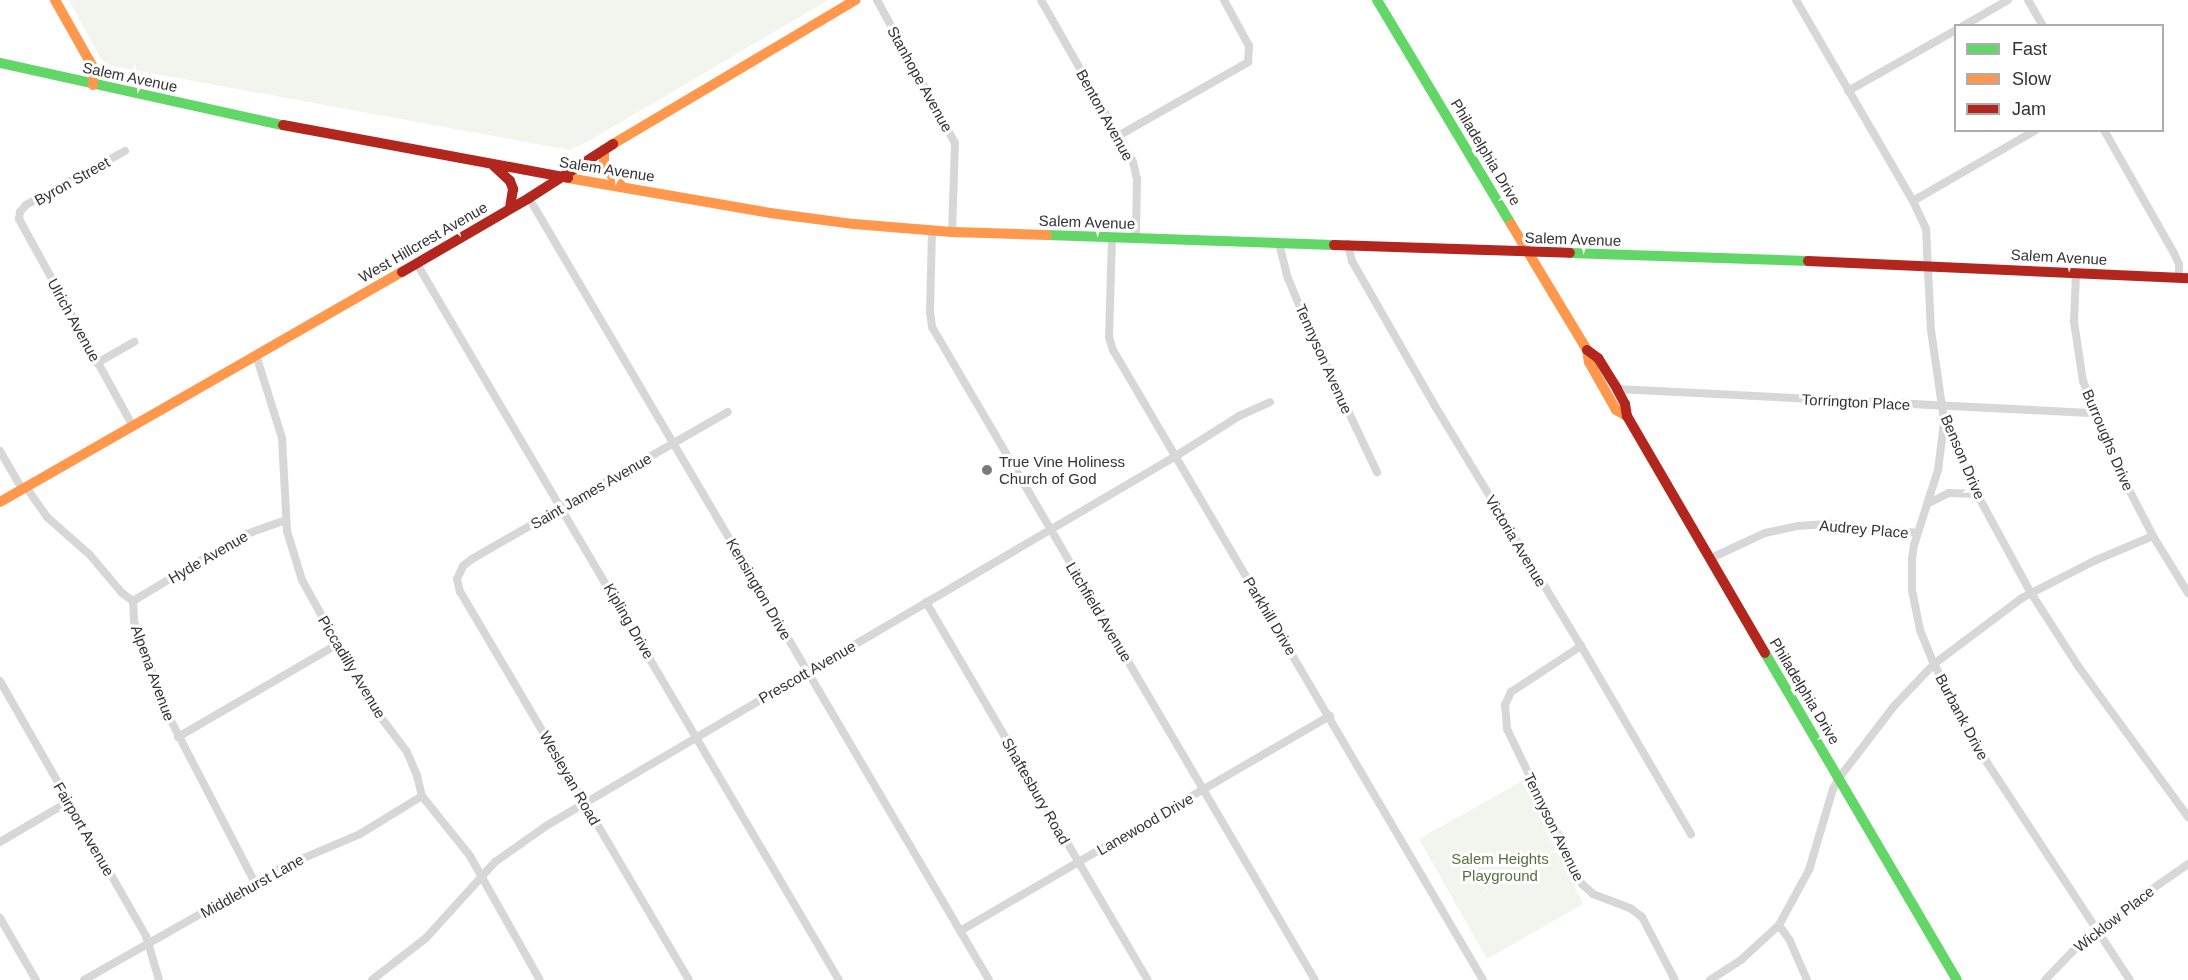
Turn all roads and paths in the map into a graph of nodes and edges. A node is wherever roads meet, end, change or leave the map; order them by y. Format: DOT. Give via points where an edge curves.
graph roads {
  1 [pos="55,0"];
  2 [pos="856,0"];
  3 [pos="877,0"];
  4 [pos="1041,0"];
  5 [pos="1224,0"];
  6 [pos="1796,0"];
  7 [pos="2008,0"];
  8 [pos="2028,0"];
  9 [pos="1382,2"];
  10 [pos="1966,24"];
  11 [pos="2042,24"];
  12 [pos="1954,31"];
  13 [pos="0,63"];
  14 [pos="93,85"];
  15 [pos="1848,91"];
  16 [pos="2033,132"];
  17 [pos="2105,132"];
  18 [pos="1118,136"];
  19 [pos="604,150"];
  20 [pos="126,151"];
  21 [pos="493,166"];
  22 [pos="558,177"];
  23 [pos="622,186"];
  24 [pos="529,198"];
  25 [pos="1913,201"];
  26 [pos="510,209"];
  27 [pos="20,212"];
  28 [pos="932,231"];
  29 [pos="952,232"];
  30 [pos="1112,238"];
  31 [pos="1136,238"];
  32 [pos="1279,243"];
  33 [pos="1348,244"];
  34 [pos="1528,252"];
  35 [pos="417,264"];
  36 [pos="1929,265"];
  37 [pos="2076,273"];
  38 [pos="2183,278"];
  39 [pos="134,342"];
  40 [pos="1587,351"];
  41 [pos="256,355"];
  42 [pos="98,363"];
  43 [pos="1617,389"];
  44 [pos="1270,402"];
  45 [pos="1942,406"];
  46 [pos="728,412"];
  47 [pos="2094,414"];
  48 [pos="1627,416"];
  49 [pos="1944,420"];
  50 [pos="133,426"];
  51 [pos="674,443"];
  52 [pos="0,451"];
  53 [pos="1176,456"];
  54 [pos="1377,472"];
  55 [pos="24,488"];
  56 [pos="1977,494"];
  57 [pos="0,502"];
  58 [pos="1929,503"];
  59 [pos="563,508"];
  60 [pos="286,519"];
  61 [pos="1050,530"];
  62 [pos="1918,533"];
  63 [pos="2153,536"];
  64 [pos="1709,559"];
  65 [pos="458,575"];
  66 [pos="2031,593"];
  67 [pos="2188,593"];
  68 [pos="133,601"];
  69 [pos="926,602"];
  70 [pos="336,645"];
  71 [pos="1581,646"];
  72 [pos="1934,664"];
  73 [pos="807,671"];
  74 [pos="0,681"];
  75 [pos="1330,716"];
  76 [pos="178,737"];
  77 [pos="696,737"];
  78 [pos="1839,778"];
  79 [pos="1204,790"];
  80 [pos="422,796"];
  81 [pos="68,802"];
  82 [pos="585,803"];
  83 [pos="2188,817"];
  84 [pos="1691,834"];
  85 [pos="0,842"];
  86 [pos="1078,863"];
  87 [pos="2188,864"];
  88 [pos="482,876"];
  89 [pos="255,883"];
  90 [pos="0,918"];
  91 [pos="1779,925"];
  92 [pos="2098,930"];
  93 [pos="960,931"];
  94 [pos="149,943"];
  95 [pos="36,980"];
  96 [pos="84,980"];
  97 [pos="159,980"];
  98 [pos="372,980"];
  99 [pos="540,980"];
  100 [pos="689,980"];
  101 [pos="839,980"];
  102 [pos="989,980"];
  103 [pos="1148,980"];
  104 [pos="1315,980"];
  105 [pos="1483,980"];
  106 [pos="1675,980"];
  107 [pos="1710,980"];
  108 [pos="1807,980"];
  109 [pos="1958,980"];
  110 [pos="2045,980"];
  111 [pos="2130,980"];
  1 -- 14 [label="main road" via="94,69"];
  2 -- 19 [label="main road, West Hillcrest Avenue"];
  3 -- 29 [label="street, Stanhope Avenue" via="955,143"];
  4 -- 18 [label="street, Benton Avenue"];
  5 -- 18 [label="street" via="1249,46 1248,62"];
  6 -- 15 [label="street, Benson Drive"];
  7 -- 10 [label="street"];
  8 -- 11 [label="street"];
  9 -- 34 [label="main road, Philadelphia Drive"];
  12 -- 15 [label="street"];
  13 -- 14 [label="main road, Salem Avenue"];
  14 -- 21 [label="main road, Salem Avenue"];
  15 -- 25 [label="street, Benson Drive"];
  16 -- 25 [label="street"];
  17 -- 38 [label="street" via="2174,253"];
  18 -- 31 [label="street, Benton Avenue" via="1133,162 1137,179"];
  19 -- 22 [label="main road, West Hillcrest Avenue"];
  19 -- 23 [label="main road" via="604,167"];
  20 -- 27 [label="street, Byron Street"];
  21 -- 22 [label="main road, Salem Avenue"];
  21 -- 26 [label="main road" via="510,181"];
  22 -- 23 [label="main road, Salem Avenue"];
  22 -- 24 [label="main road, West Hillcrest Avenue"];
  23 -- 28 [label="main road, Salem Avenue" via="770,213"];
  24 -- 26 [label="main road, West Hillcrest Avenue"];
  24 -- 51 [label="street, Kensington Drive"];
  25 -- 36 [label="street, Benson Drive" via="1928,237"];
  26 -- 35 [label="main road, West Hillcrest Avenue"];
  27 -- 42 [label="street, Ulrich Avenue" via="21,223"];
  28 -- 29 [label="main road, Salem Avenue"];
  28 -- 61 [label="street, Litchfield Avenue" via="931,324"];
  29 -- 30 [label="main road, Salem Avenue"];
  30 -- 31 [label="main road, Salem Avenue"];
  30 -- 53 [label="street, Parkhill Drive" via="1110,344"];
  31 -- 32 [label="main road, Salem Avenue"];
  32 -- 33 [label="main road, Salem Avenue"];
  32 -- 54 [label="street, Tennyson Avenue" via="1307,324"];
  33 -- 34 [label="main road, Salem Avenue"];
  33 -- 71 [label="street, Victoria Avenue" via="1352,261 1435,406"];
  34 -- 36 [label="main road, Salem Avenue"];
  34 -- 40 [label="main road, Philadelphia Drive"];
  35 -- 41 [label="main road, West Hillcrest Avenue"];
  35 -- 59 [label="street, Kipling Drive"];
  36 -- 37 [label="main road, Salem Avenue"];
  36 -- 45 [label="street, Benson Drive" via="1931,330"];
  37 -- 38 [label="main road, Salem Avenue"];
  37 -- 47 [label="street, Burroughs Drive" via="2076,348"];
  39 -- 42 [label="street"];
  40 -- 43 [label="main road, Philadelphia Drive" via="1598,358"];
  40 -- 48 [label="main road, Philadelphia Drive" via="1589,362 1616,410"];
  41 -- 50 [label="main road, West Hillcrest Avenue"];
  41 -- 60 [label="street, Piccadilly Avenue" via="282,438"];
  42 -- 50 [label="street, Ulrich Avenue"];
  43 -- 45 [label="street, Torrington Place"];
  43 -- 48 [label="main road, Philadelphia Drive"];
  44 -- 53 [label="street, Prescott Avenue" via="1239,416"];
  45 -- 47 [label="street, Torrington Place"];
  45 -- 49 [label="street, Benson Drive"];
  46 -- 51 [label="street, Saint James Avenue"];
  47 -- 63 [label="street, Burroughs Drive"];
  48 -- 64 [label="main road, Philadelphia Drive"];
  49 -- 56 [label="street, Benson Drive"];
  49 -- 58 [label="street, Burbank Drive" via="1941,456"];
  50 -- 55 [label="main road, West Hillcrest Avenue"];
  51 -- 59 [label="street, Saint James Avenue"];
  51 -- 73 [label="street, Kensington Drive"];
  52 -- 55 [label="street"];
  53 -- 61 [label="street, Prescott Avenue"];
  53 -- 75 [label="street, Parkhill Drive"];
  55 -- 57 [label="main road, West Hillcrest Avenue"];
  55 -- 68 [label="street" via="47,517"];
  56 -- 58 [label="street" via="1949,493"];
  56 -- 66 [label="street, Benson Drive"];
  58 -- 62 [label="street, Burbank Drive"];
  59 -- 65 [label="street, Saint James Avenue" via="472,559"];
  59 -- 77 [label="street, Kipling Drive"];
  60 -- 68 [label="street, Hyde Avenue" via="241,536"];
  60 -- 70 [label="street, Piccadilly Avenue" via="302,580"];
  61 -- 69 [label="street, Prescott Avenue"];
  61 -- 79 [label="street, Litchfield Avenue"];
  62 -- 64 [label="street, Audrey Place" via="1830,524 1798,526 1765,533"];
  62 -- 72 [label="street, Burbank Drive" via="1912,559 1913,599"];
  63 -- 66 [label="street"];
  63 -- 67 [label="street, Burroughs Drive"];
  64 -- 78 [label="main road, Philadelphia Drive"];
  65 -- 82 [label="street, Wesleyan Road" via="460,592"];
  66 -- 72 [label="street"];
  66 -- 83 [label="street, Benson Drive" via="2078,666"];
  68 -- 76 [label="street, Alpena Avenue" via="134,621"];
  69 -- 73 [label="street, Prescott Avenue"];
  69 -- 86 [label="street, Shaftesbury Road"];
  70 -- 76 [label="street"];
  70 -- 80 [label="street, Piccadilly Avenue" via="370,704 407,752"];
  71 -- 84 [label="street, Victoria Avenue"];
  71 -- 106 [label="street, Tennyson Avenue" via="1510,692 1505,705 1507,729 1582,884 1593,894 1630,908 1642,917"];
  72 -- 78 [label="street" via="1894,706"];
  72 -- 92 [label="street, Burbank Drive" via="1986,762"];
  73 -- 77 [label="street, Prescott Avenue"];
  73 -- 93 [label="street, Kensington Drive"];
  74 -- 81 [label="street, Fairport Avenue"];
  75 -- 79 [label="street, Lanewood Drive"];
  75 -- 105 [label="street, Parkhill Drive"];
  76 -- 89 [label="street, Alpena Avenue"];
  77 -- 82 [label="street, Prescott Avenue"];
  77 -- 101 [label="street, Kipling Drive"];
  78 -- 91 [label="street" via="1809,870"];
  78 -- 109 [label="main road, Philadelphia Drive"];
  79 -- 86 [label="street, Lanewood Drive"];
  79 -- 104 [label="street, Litchfield Avenue"];
  80 -- 88 [label="street, Piccadilly Avenue" via="456,836"];
  80 -- 89 [label="street, Middlehurst Lane" via="360,834"];
  81 -- 85 [label="street"];
  81 -- 94 [label="street, Fairport Avenue"];
  82 -- 88 [label="street, Prescott Avenue" via="505,854"];
  82 -- 100 [label="street, Wesleyan Road"];
  86 -- 93 [label="street, Lanewood Drive"];
  86 -- 103 [label="street, Shaftesbury Road"];
  87 -- 92 [label="street, Wicklow Place"];
  88 -- 98 [label="street, Prescott Avenue" via="426,938"];
  88 -- 99 [label="street, Piccadilly Avenue"];
  89 -- 94 [label="street, Middlehurst Lane"];
  90 -- 95 [label="street"];
  91 -- 107 [label="street" via="1742,959"];
  91 -- 108 [label="street"];
  92 -- 110 [label="street, Wicklow Place"];
  92 -- 111 [label="street, Burbank Drive"];
  93 -- 102 [label="street, Kensington Drive"];
  94 -- 96 [label="street, Middlehurst Lane"];
  94 -- 97 [label="street, Fairport Avenue"];
}
